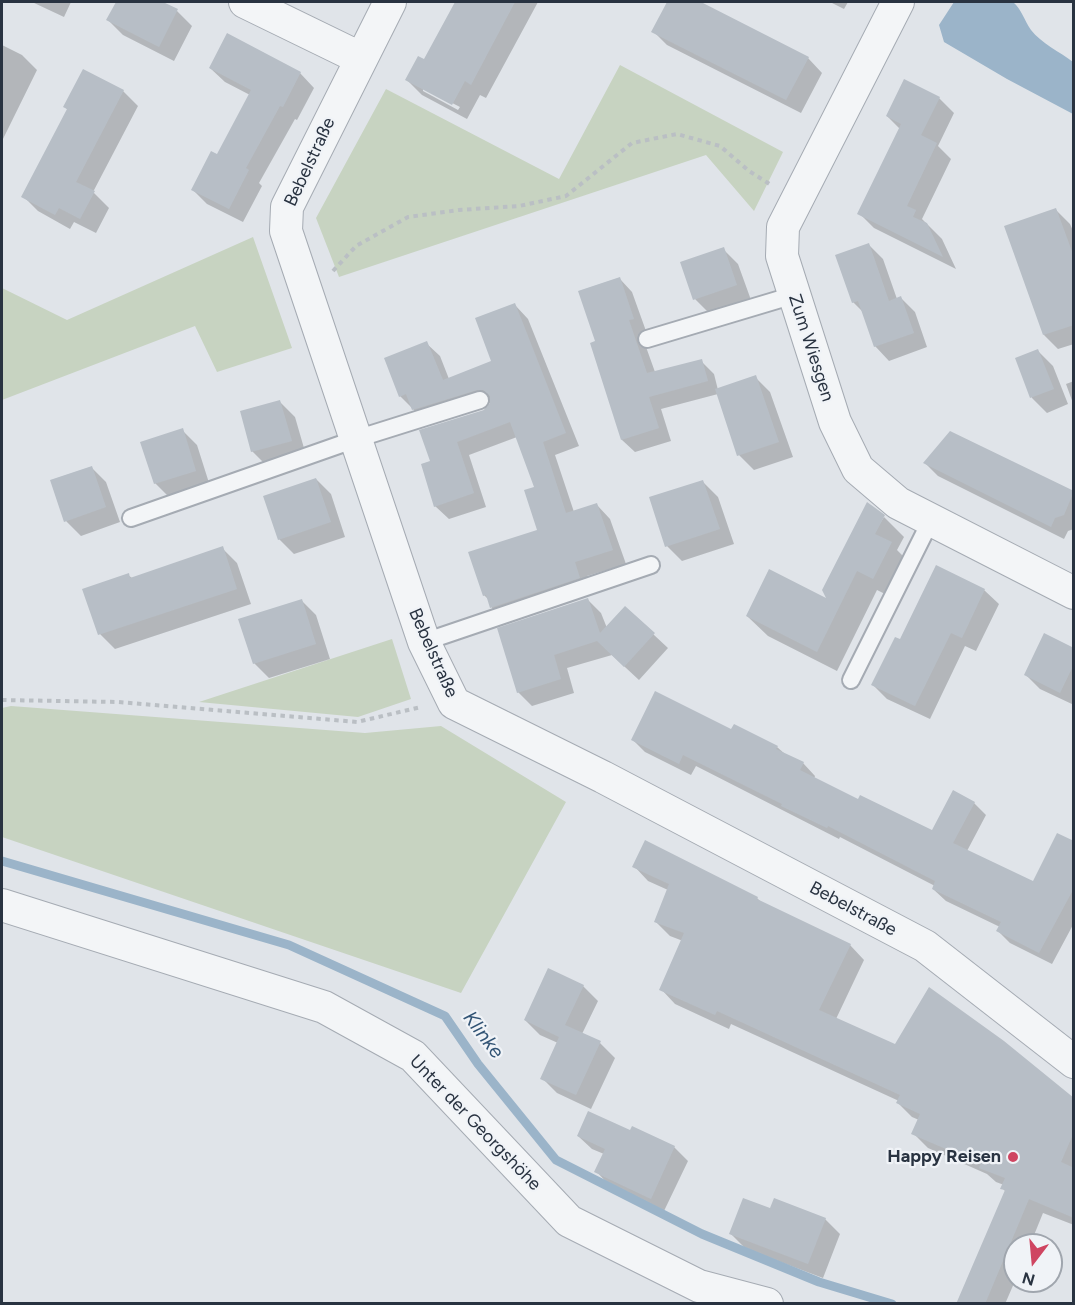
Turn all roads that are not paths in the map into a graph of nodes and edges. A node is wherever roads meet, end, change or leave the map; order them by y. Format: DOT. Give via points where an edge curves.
graph roads {
  1 [pos="245,2"];
  2 [pos="390,2"];
  3 [pos="898,2"];
  4 [pos="360,58"];
  5 [pos="794,295"];
  6 [pos="647,339"];
  7 [pos="480,400"];
  8 [pos="356,439"];
  9 [pos="131,518"];
  10 [pos="931,520"];
  11 [pos="651,565"];
  12 [pos="1074,593"];
  13 [pos="424,642"];
  14 [pos="852,680"];
  15 [pos="2,905"];
  16 [pos="1070,1049"];
  17 [pos="767,1304"];
  1 -- 4 [label="street"];
  2 -- 4 [label="street, Bebelstraße"];
  3 -- 5 [label="street, Zum Wiesgen" via="783,227 782,256"];
  4 -- 8 [label="street, Bebelstraße" via="287,207 286,231"];
  5 -- 6 [label="lane"];
  5 -- 10 [label="street, Zum Wiesgen" via="835,422 858,469 898,503"];
  7 -- 8 [label="lane"];
  8 -- 9 [label="lane"];
  8 -- 13 [label="street, Bebelstraße"];
  10 -- 12 [label="street, Zum Wiesgen"];
  10 -- 14 [label="lane"];
  11 -- 13 [label="lane"];
  13 -- 16 [label="street, Bebelstraße" via="454,703 925,946"];
  15 -- 17 [label="street, Unter der Georgshöhe" via="324,1007 413,1056 569,1221 699,1286"];
}
